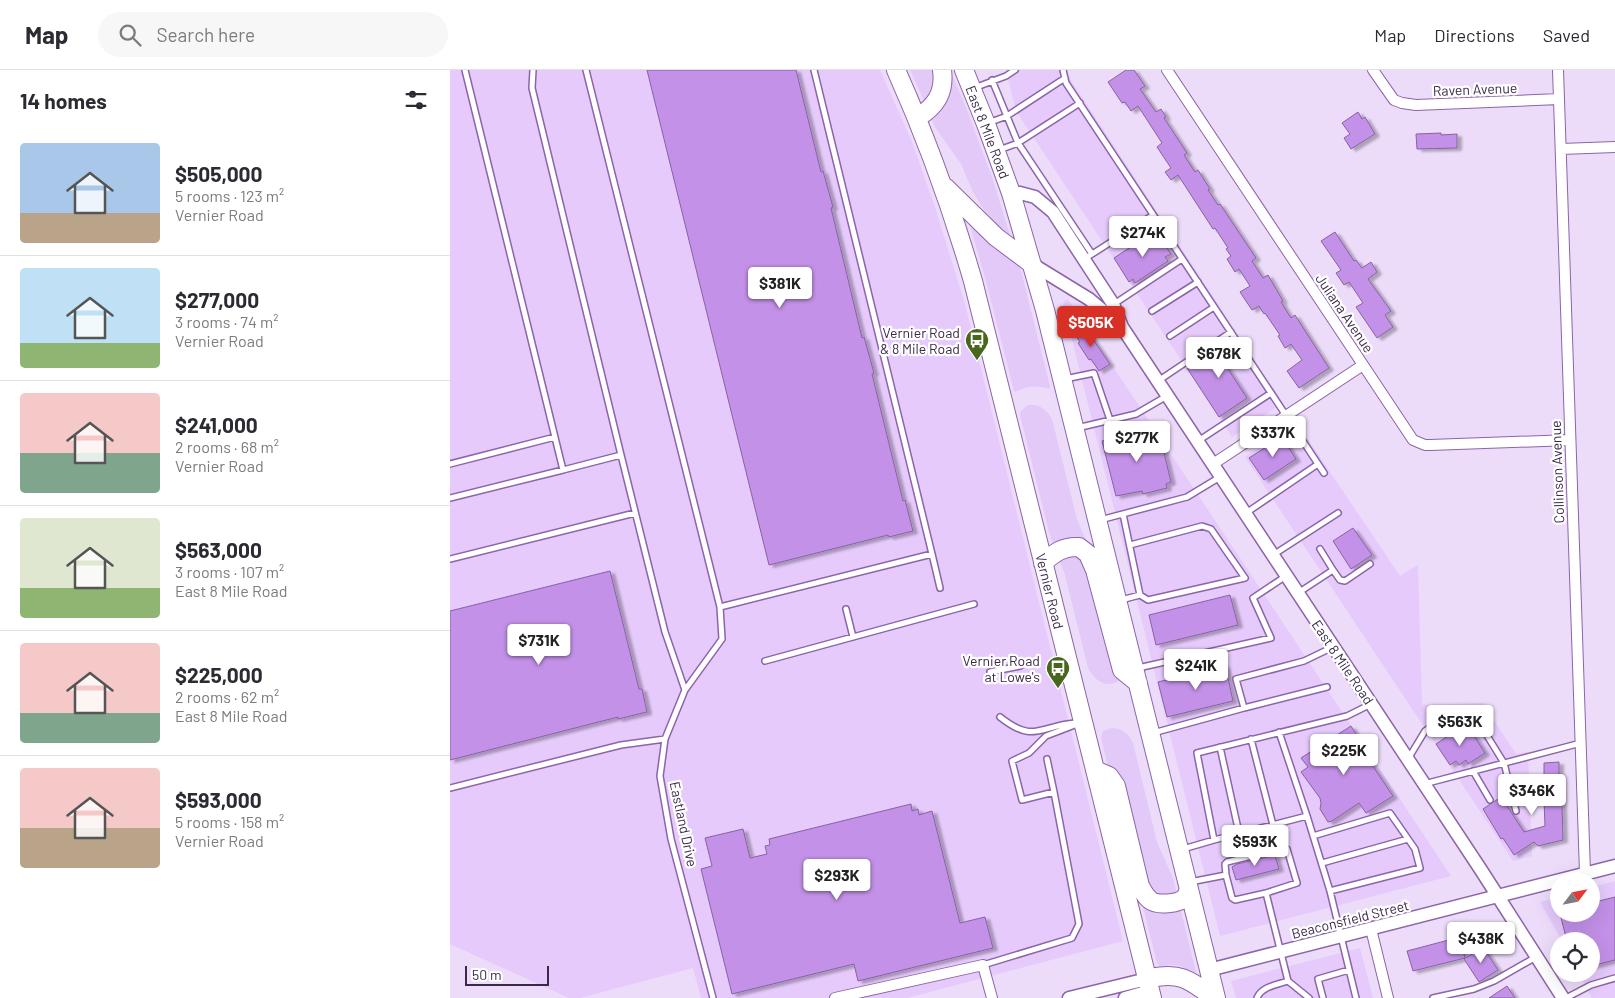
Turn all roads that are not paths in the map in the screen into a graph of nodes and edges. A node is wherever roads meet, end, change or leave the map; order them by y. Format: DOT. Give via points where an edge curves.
graph roads {
  1 [pos="465,70"];
  2 [pos="533,70"];
  3 [pos="586,70"];
  4 [pos="814,70"];
  5 [pos="896,70"];
  6 [pos="942,70"];
  7 [pos="964,70"];
  8 [pos="1015,70"];
  9 [pos="1063,70"];
  10 [pos="1167,70"];
  11 [pos="1373,70"];
  12 [pos="1558,70"];
  13 [pos="1065,78"];
  14 [pos="992,80"];
  15 [pos="972,89"];
  16 [pos="1559,100"];
  17 [pos="1080,104"];
  18 [pos="1007,116"];
  19 [pos="917,118"];
  20 [pos="986,124"];
  21 [pos="1018,143"];
  22 [pos="1615,147"];
  23 [pos="1561,149"];
  24 [pos="997,151"];
  25 [pos="942,185"];
  26 [pos="1011,193"];
  27 [pos="1153,214"];
  28 [pos="1088,257"];
  29 [pos="1182,259"];
  30 [pos="1032,264"];
  31 [pos="1198,282"];
  32 [pos="1113,304"];
  33 [pos="1214,307"];
  34 [pos="1152,311"];
  35 [pos="1122,327"];
  36 [pos="1231,332"];
  37 [pos="1170,336"];
  38 [pos="1363,365"];
  39 [pos="1063,380"];
  40 [pos="1157,381"];
  41 [pos="1271,392"];
  42 [pos="1167,396"];
  43 [pos="1286,416"];
  44 [pos="1110,420"];
  45 [pos="1075,428"];
  46 [pos="555,437"];
  47 [pos="1570,440"];
  48 [pos="1198,441"];
  49 [pos="621,455"];
  50 [pos="450,464"];
  51 [pos="1213,464"];
  52 [pos="1318,464"];
  53 [pos="563,470"];
  54 [pos="1324,473"];
  55 [pos="1220,476"];
  56 [pos="450,498"];
  57 [pos="635,513"];
  58 [pos="1338,513"];
  59 [pos="1123,514"];
  60 [pos="1245,514"];
  61 [pos="1098,521"];
  62 [pos="1130,545"];
  63 [pos="1320,549"];
  64 [pos="932,554"];
  65 [pos="1273,555"];
  66 [pos="450,559"];
  67 [pos="1043,563"];
  68 [pos="1370,564"];
  69 [pos="1334,570"];
  70 [pos="1287,576"];
  71 [pos="940,588"];
  72 [pos="1298,593"];
  73 [pos="1140,595"];
  74 [pos="1117,600"];
  75 [pos="974,604"];
  76 [pos="720,607"];
  77 [pos="846,609"];
  78 [pos="854,638"];
  79 [pos="1333,647"];
  80 [pos="765,661"];
  81 [pos="1020,666"];
  82 [pos="990,672"];
  83 [pos="1136,676"];
  84 [pos="1327,687"];
  85 [pos="684,690"];
  86 [pos="1371,704"];
  87 [pos="1244,708"];
  88 [pos="1000,717"];
  89 [pos="1083,722"];
  90 [pos="1279,732"];
  91 [pos="1150,733"];
  92 [pos="665,739"];
  93 [pos="1251,739"];
  94 [pos="1581,743"];
  95 [pos="1220,747"];
  96 [pos="1047,759"];
  97 [pos="1408,759"];
  98 [pos="1504,763"];
  99 [pos="1095,770"];
  100 [pos="1473,771"];
  101 [pos="1424,784"];
  102 [pos="450,788"];
  103 [pos="1054,792"];
  104 [pos="1490,800"];
  105 [pos="1516,810"];
  106 [pos="1308,816"];
  107 [pos="1273,825"];
  108 [pos="1239,833"];
  109 [pos="1313,836"];
  110 [pos="1408,839"];
  111 [pos="1214,840"];
  112 [pos="1180,850"];
  113 [pos="1322,863"];
  114 [pos="1615,866"];
  115 [pos="1585,872"];
  116 [pos="1589,872"];
  117 [pos="1226,875"];
  118 [pos="1550,882"];
  119 [pos="1188,886"];
  120 [pos="1330,891"];
  121 [pos="1266,893"];
  122 [pos="1498,895"];
  123 [pos="1371,929"];
  124 [pos="1342,936"];
  125 [pos="1280,952"];
  126 [pos="1536,957"];
  127 [pos="983,964"];
  128 [pos="1209,970"];
  129 [pos="1348,970"];
  130 [pos="1615,978"];
  131 [pos="1288,981"];
  132 [pos="1150,989"];
  133 [pos="713,998"];
  134 [pos="835,998"];
  135 [pos="992,998"];
  136 [pos="1069,998"];
  137 [pos="1125,998"];
  138 [pos="1215,998"];
  139 [pos="1257,998"];
  140 [pos="1310,998"];
  141 [pos="1323,998"];
  142 [pos="1356,998"];
  143 [pos="1388,998"];
  144 [pos="1433,998"];
  145 [pos="1564,998"];
  1 -- 46 [label="lane"];
  2 -- 49 [label="lane" via="532,88"];
  3 -- 76 [label="lane, Eastland Drive"];
  4 -- 64 [label="lane"];
  5 -- 19 [label="highway"];
  6 -- 19 [label="highway" via="942,87 936,102"];
  7 -- 15 [label="highway, East 8 Mile Road"];
  8 -- 14 [label="lane"];
  9 -- 13 [label="lane"];
  10 -- 38 [label="street, Juliana Avenue"];
  11 -- 16 [label="street, Raven Avenue" via="1394,100 1402,103"];
  12 -- 16 [label="street, Collinson Avenue"];
  13 -- 17 [label="lane"];
  13 -- 18 [label="lane"];
  14 -- 15 [label="lane"];
  14 -- 18 [label="lane"];
  15 -- 20 [label="highway, East 8 Mile Road"];
  16 -- 23 [label="street, Collinson Avenue"];
  17 -- 21 [label="lane"];
  17 -- 27 [label="lane"];
  18 -- 20 [label="lane"];
  18 -- 21 [label="lane"];
  19 -- 25 [label="highway"];
  20 -- 24 [label="highway, East 8 Mile Road"];
  21 -- 24 [label="lane"];
  21 -- 28 [label="lane"];
  22 -- 23 [label="street"];
  23 -- 47 [label="street, Collinson Avenue"];
  24 -- 26 [label="highway, East 8 Mile Road"];
  25 -- 30 [label="highway" via="996,237"];
  25 -- 67 [label="highway, Vernier Road" via="973,281"];
  26 -- 28 [label="street, East 8 Mile Road" via="1035,197 1048,206"];
  26 -- 30 [label="highway"];
  27 -- 28 [label="lane"];
  27 -- 29 [label="lane"];
  28 -- 32 [label="street, East 8 Mile Road"];
  29 -- 31 [label="lane"];
  29 -- 32 [label="lane"];
  30 -- 35 [label="street, East 8 Mile Road" via="1089,299"];
  30 -- 39 [label="highway"];
  31 -- 33 [label="lane"];
  31 -- 34 [label="lane"];
  32 -- 35 [label="street, East 8 Mile Road"];
  33 -- 36 [label="lane"];
  33 -- 37 [label="lane"];
  35 -- 40 [label="street, East 8 Mile Road"];
  36 -- 40 [label="lane"];
  36 -- 41 [label="lane"];
  38 -- 43 [label="street"];
  38 -- 47 [label="street, Juliana Avenue" via="1413,440 1425,445"];
  39 -- 44 [label="lane" via="1094,373"];
  39 -- 45 [label="highway"];
  40 -- 42 [label="street, East 8 Mile Road"];
  41 -- 43 [label="lane"];
  41 -- 48 [label="lane"];
  42 -- 44 [label="lane" via="1136,414"];
  42 -- 48 [label="street, East 8 Mile Road"];
  43 -- 51 [label="street"];
  43 -- 52 [label="lane"];
  44 -- 45 [label="lane"];
  45 -- 61 [label="highway"];
  46 -- 50 [label="lane"];
  46 -- 53 [label="lane"];
  47 -- 94 [label="street, Collinson Avenue"];
  48 -- 51 [label="street, East 8 Mile Road"];
  49 -- 53 [label="lane"];
  49 -- 57 [label="lane"];
  51 -- 55 [label="street, East 8 Mile Road"];
  52 -- 54 [label="lane"];
  52 -- 60 [label="lane"];
  53 -- 56 [label="lane"];
  55 -- 59 [label="lane" via="1187,497"];
  55 -- 60 [label="street, East 8 Mile Road"];
  57 -- 66 [label="lane"];
  57 -- 85 [label="lane" via="665,632"];
  58 -- 65 [label="lane"];
  59 -- 61 [label="lane"];
  59 -- 62 [label="lane"];
  60 -- 65 [label="street, East 8 Mile Road"];
  61 -- 74 [label="highway"];
  62 -- 73 [label="lane"];
  62 -- 73 [label="lane" via="1202,526 1210,529 1245,578 1148,600"];
  63 -- 69 [label="lane"];
  64 -- 71 [label="lane"];
  64 -- 76 [label="lane"];
  65 -- 70 [label="street, East 8 Mile Road"];
  67 -- 83 [label="highway" via="1066,547 1079,547 1088,554 1122,670"];
  67 -- 89 [label="highway, Vernier Road"];
  68 -- 69 [label="lane" via="1345,581 1340,580"];
  69 -- 72 [label="lane"];
  70 -- 72 [label="street, East 8 Mile Road"];
  70 -- 83 [label="lane" via="1253,598 1270,638"];
  72 -- 79 [label="street, East 8 Mile Road"];
  73 -- 74 [label="lane"];
  74 -- 83 [label="highway"];
  75 -- 78 [label="lane"];
  76 -- 85 [label="lane, Eastland Drive" via="722,639"];
  77 -- 78 [label="lane"];
  78 -- 80 [label="lane"];
  79 -- 86 [label="street, East 8 Mile Road"];
  79 -- 87 [label="lane" via="1304,661 1236,679"];
  81 -- 82 [label="lane"];
  83 -- 91 [label="highway"];
  84 -- 87 [label="lane"];
  85 -- 92 [label="lane, Eastland Drive"];
  86 -- 90 [label="lane" via="1347,716"];
  86 -- 97 [label="street, East 8 Mile Road"];
  87 -- 91 [label="lane"];
  88 -- 89 [label="lane" via="1015,728 1028,732"];
  89 -- 99 [label="highway, Vernier Road"];
  89 -- 103 [label="lane" via="1046,736 1029,753 1012,761 1022,800"];
  90 -- 93 [label="lane"];
  90 -- 106 [label="lane"];
  91 -- 112 [label="highway"];
  92 -- 102 [label="lane" via="621,745"];
  92 -- 133 [label="lane, Eastland Drive" via="660,776 671,839"];
  93 -- 95 [label="lane"];
  93 -- 107 [label="lane"];
  94 -- 98 [label="lane"];
  94 -- 115 [label="street, Collinson Avenue"];
  95 -- 108 [label="lane"];
  95 -- 111 [label="lane" via="1197,752"];
  96 -- 103 [label="lane"];
  97 -- 98 [label="lane" via="1425,731 1440,721 1470,720 1483,729"];
  97 -- 101 [label="street, East 8 Mile Road"];
  98 -- 100 [label="lane"];
  98 -- 105 [label="lane"];
  99 -- 119 [label="highway" via="1109,776 1116,786 1144,894 1156,903 1166,904 1186,896"];
  99 -- 132 [label="highway, Vernier Road"];
  100 -- 101 [label="lane"];
  100 -- 104 [label="lane"];
  101 -- 122 [label="street, East 8 Mile Road"];
  103 -- 127 [label="lane" via="1079,924 1072,938"];
  106 -- 107 [label="lane"];
  106 -- 109 [label="lane"];
  107 -- 108 [label="lane"];
  108 -- 111 [label="lane"];
  109 -- 110 [label="lane" via="1390,813"];
  109 -- 113 [label="lane"];
  110 -- 113 [label="lane"];
  110 -- 120 [label="lane" via="1415,849 1420,868"];
  111 -- 112 [label="lane"];
  112 -- 119 [label="highway"];
  113 -- 120 [label="lane"];
  114 -- 116 [label="street, Beaconsfield Street"];
  117 -- 119 [label="lane"];
  117 -- 121 [label="lane" via="1234,899"];
  117 -- 121 [label="lane" via="1227,862 1286,848 1297,883"];
  118 -- 122 [label="street, Beaconsfield Street"];
  119 -- 128 [label="highway"];
  120 -- 124 [label="lane"];
  121 -- 125 [label="lane"];
  122 -- 123 [label="street, Beaconsfield Street"];
  122 -- 126 [label="street, East 8 Mile Road"];
  123 -- 124 [label="street, Beaconsfield Street"];
  123 -- 143 [label="street"];
  124 -- 125 [label="street, Beaconsfield Street"];
  124 -- 129 [label="lane"];
  125 -- 128 [label="street, Beaconsfield Street"];
  125 -- 131 [label="lane"];
  126 -- 144 [label="lane" via="1494,982"];
  126 -- 145 [label="street, East 8 Mile Road"];
  127 -- 134 [label="street"];
  127 -- 135 [label="street"];
  128 -- 138 [label="highway"];
  129 -- 141 [label="lane" via="1318,980"];
  129 -- 142 [label="lane"];
  130 -- 145 [label="lane"];
  131 -- 139 [label="lane" via="1261,991"];
  131 -- 140 [label="lane"];
  132 -- 136 [label="street"];
  132 -- 137 [label="street"];
  132 -- 138 [label="highway" via="1160,976 1177,976"];
}
